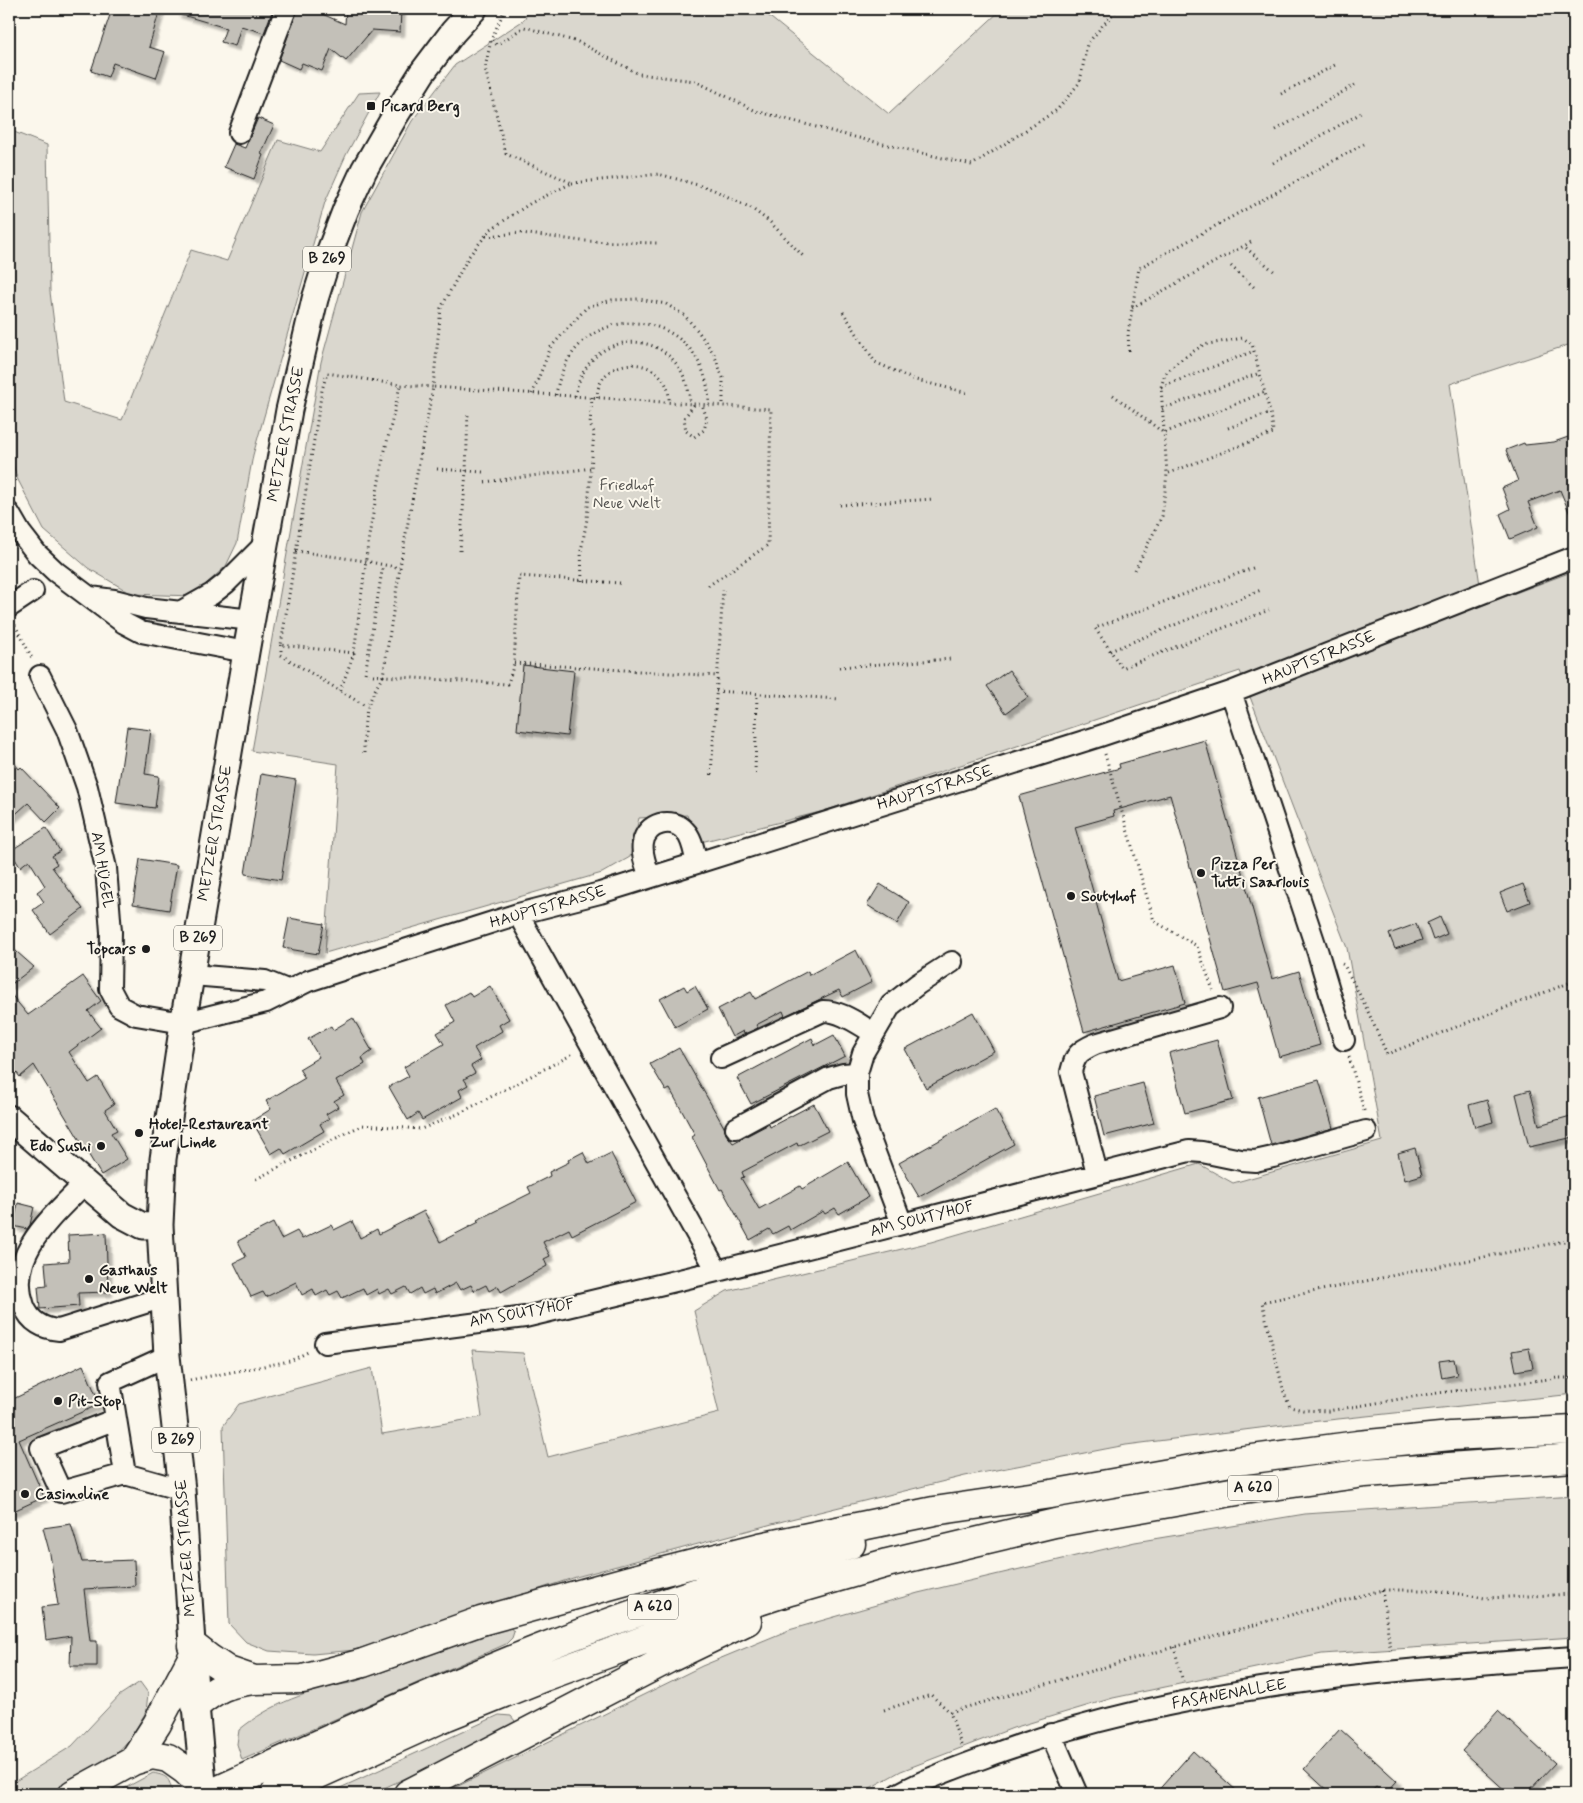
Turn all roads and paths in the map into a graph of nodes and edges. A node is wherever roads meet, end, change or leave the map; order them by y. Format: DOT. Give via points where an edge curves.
graph roads {
  1 [pos="286,9"];
  2 [pos="474,9"];
  3 [pos="505,9"];
  4 [pos="1117,9"];
  5 [pos="491,40"];
  6 [pos="1337,64"];
  7 [pos="1355,85"];
  8 [pos="1280,94"];
  9 [pos="1363,112"];
  10 [pos="1276,130"];
  11 [pos="239,133"];
  12 [pos="1364,144"];
  13 [pos="1273,163"];
  14 [pos="572,183"];
  15 [pos="485,236"];
  16 [pos="1252,242"];
  17 [pos="657,243"];
  18 [pos="1246,248"];
  19 [pos="804,257"];
  20 [pos="1231,266"];
  21 [pos="1275,272"];
  22 [pos="1256,289"];
  23 [pos="1132,308"];
  24 [pos="843,312"];
  25 [pos="1129,351"];
  26 [pos="1254,351"];
  27 [pos="1260,373"];
  28 [pos="400,385"];
  29 [pos="433,387"];
  30 [pos="1161,387"];
  31 [pos="1265,392"];
  32 [pos="968,393"];
  33 [pos="532,394"];
  34 [pos="556,395"];
  35 [pos="1112,395"];
  36 [pos="575,396"];
  37 [pos="592,397"];
  38 [pos="597,398"];
  39 [pos="669,402"];
  40 [pos="692,404"];
  41 [pos="702,404"];
  42 [pos="709,405"];
  43 [pos="723,406"];
  44 [pos="1162,409"];
  45 [pos="1270,412"];
  46 [pos="468,414"];
  47 [pos="1228,428"];
  48 [pos="1164,433"];
  49 [pos="592,468"];
  50 [pos="437,469"];
  51 [pos="466,471"];
  52 [pos="483,472"];
  53 [pos="1169,473"];
  54 [pos="485,482"];
  55 [pos="934,499"];
  56 [pos="840,505"];
  57 [pos="9,513"];
  58 [pos="265,544"];
  59 [pos="296,551"];
  60 [pos="460,551"];
  61 [pos="1574,557"];
  62 [pos="365,560"];
  63 [pos="383,565"];
  64 [pos="400,568"];
  65 [pos="1253,568"];
  66 [pos="1135,570"];
  67 [pos="582,580"];
  68 [pos="620,583"];
  69 [pos="705,588"];
  70 [pos="723,590"];
  71 [pos="1261,590"];
  72 [pos="33,591"];
  73 [pos="90,597"];
  74 [pos="1269,610"];
  75 [pos="180,612"];
  76 [pos="11,614"];
  77 [pos="252,620"];
  78 [pos="281,645"];
  79 [pos="1110,651"];
  80 [pos="246,652"];
  81 [pos="354,653"];
  82 [pos="950,659"];
  83 [pos="514,663"];
  84 [pos="839,667"];
  85 [pos="40,676"];
  86 [pos="383,676"];
  87 [pos="717,676"];
  88 [pos="340,691"];
  89 [pos="716,691"];
  90 [pos="1231,692"];
  91 [pos="757,694"];
  92 [pos="839,699"];
  93 [pos="367,707"];
  94 [pos="364,753"];
  95 [pos="755,773"];
  96 [pos="1111,773"];
  97 [pos="711,775"];
  98 [pos="697,863"];
  99 [pos="650,877"];
  100 [pos="518,914"];
  101 [pos="1318,953"];
  102 [pos="952,962"];
  103 [pos="192,975"];
  104 [pos="1574,981"];
  105 [pos="287,990"];
  106 [pos="1220,1008"];
  107 [pos="183,1023"];
  108 [pos="874,1033"];
  109 [pos="1344,1040"];
  110 [pos="591,1045"];
  111 [pos="721,1058"];
  112 [pos="857,1073"];
  113 [pos="10,1121"];
  114 [pos="736,1128"];
  115 [pos="1366,1131"];
  116 [pos="1097,1173"];
  117 [pos="256,1179"];
  118 [pos="85,1183"];
  119 [pos="902,1224"];
  120 [pos="160,1225"];
  121 [pos="1574,1239"];
  122 [pos="717,1271"];
  123 [pos="164,1297"];
  124 [pos="325,1342"];
  125 [pos="167,1356"];
  126 [pos="1574,1378"];
  127 [pos="170,1383"];
  128 [pos="116,1419"];
  129 [pos="1574,1430"];
  130 [pos="1574,1458"];
  131 [pos="125,1474"];
  132 [pos="182,1490"];
  133 [pos="1051,1494"];
  134 [pos="936,1551"];
  135 [pos="1382,1590"];
  136 [pos="1574,1594"];
  137 [pos="1174,1646"];
  138 [pos="193,1650"];
  139 [pos="1574,1657"];
  140 [pos="1393,1671"];
  141 [pos="254,1680"];
  142 [pos="1188,1701"];
  143 [pos="196,1705"];
  144 [pos="884,1710"];
  145 [pos="950,1712"];
  146 [pos="1051,1734"];
  147 [pos="133,1761"];
  148 [pos="968,1764"];
  149 [pos="206,1792"];
  150 [pos="278,1793"];
  151 [pos="73,1794"];
  152 [pos="408,1794"];
  153 [pos="898,1794"];
  154 [pos="1076,1794"];
  1 -- 11 [label="street"];
  2 -- 58 [label="main road, METZER STRASSE / B 269" via="422,73 364,170 343,216 315,299 289,410"];
  3 -- 5 [label="path"];
  4 -- 5 [label="path" via="1087,44 1080,82 1057,110 972,165 756,111 696,81 639,74 578,42 524,27 497,45"];
  5 -- 14 [label="path" via="485,68 506,154"];
  6 -- 8 [label="path"];
  7 -- 10 [label="path"];
  9 -- 13 [label="path"];
  12 -- 23 [label="path" via="1139,268"];
  14 -- 15 [label="path" via="531,203"];
  14 -- 19 [label="path" via="659,174 712,189 751,208 770,222"];
  15 -- 17 [label="path" via="521,233 582,241"];
  15 -- 29 [label="path" via="469,256 441,308"];
  16 -- 23 [label="path"];
  18 -- 21 [label="path"];
  20 -- 22 [label="path"];
  23 -- 25 [label="path"];
  24 -- 32 [label="path" via="875,362 912,380"];
  26 -- 27 [label="path"];
  26 -- 30 [label="path"];
  26 -- 30 [label="path" via="1252,344 1243,338 1203,345 1165,374"];
  27 -- 31 [label="path"];
  27 -- 44 [label="path"];
  28 -- 29 [label="path"];
  28 -- 59 [label="path" via="327,373"];
  28 -- 62 [label="path"];
  29 -- 33 [label="path"];
  29 -- 64 [label="path"];
  30 -- 44 [label="path"];
  31 -- 45 [label="path"];
  31 -- 48 [label="path"];
  33 -- 34 [label="path"];
  33 -- 43 [label="path" via="550,347 587,307 612,300 639,299 666,304 684,315 698,331 714,354 723,378"];
  34 -- 36 [label="path"];
  34 -- 42 [label="path" via="564,366 582,342 608,327 638,323 666,331 690,349 705,375"];
  35 -- 48 [label="path"];
  36 -- 37 [label="path"];
  36 -- 40 [label="path" via="582,372 590,361 617,345 636,342 661,350 676,362 686,378"];
  37 -- 38 [label="path"];
  37 -- 49 [label="path"];
  38 -- 39 [label="path"];
  38 -- 39 [label="path" via="600,383 607,374 625,364 635,364 645,366 662,378"];
  39 -- 40 [label="path"];
  40 -- 41 [label="path"];
  40 -- 41 [label="path" via="684,418 686,431 694,437 704,430 707,419"];
  41 -- 42 [label="path"];
  42 -- 43 [label="path"];
  43 -- 69 [label="path" via="771,409 768,545"];
  44 -- 48 [label="path"];
  45 -- 47 [label="path"];
  45 -- 53 [label="path" via="1273,433"];
  46 -- 51 [label="path"];
  48 -- 66 [label="path" via="1168,474 1162,516"];
  49 -- 54 [label="path"];
  49 -- 67 [label="path" via="581,551"];
  50 -- 51 [label="path"];
  51 -- 52 [label="path"];
  51 -- 60 [label="path"];
  55 -- 56 [label="path"];
  57 -- 73 [label="street" via="37,554"];
  58 -- 75 [label="street" via="226,583"];
  58 -- 77 [label="main road, METZER STRASSE / B 269"];
  59 -- 62 [label="path"];
  59 -- 78 [label="path"];
  61 -- 90 [label="street, HAUPTSTRASSE"];
  62 -- 63 [label="path"];
  62 -- 81 [label="path"];
  63 -- 64 [label="path"];
  63 -- 86 [label="path" via="366,674"];
  64 -- 86 [label="path"];
  65 -- 79 [label="path" via="1095,628"];
  67 -- 68 [label="path"];
  67 -- 83 [label="path" via="519,576"];
  70 -- 87 [label="path"];
  71 -- 79 [label="path"];
  72 -- 76 [label="street"];
  73 -- 75 [label="street"];
  73 -- 80 [label="street" via="108,613 141,632"];
  74 -- 79 [label="path" via="1122,668"];
  75 -- 77 [label="street"];
  76 -- 85 [label="path"];
  77 -- 80 [label="main road, METZER STRASSE / B 269"];
  78 -- 81 [label="path"];
  78 -- 88 [label="path" via="281,655"];
  80 -- 103 [label="main road, METZER STRASSE / B 269"];
  81 -- 88 [label="path"];
  82 -- 84 [label="path"];
  83 -- 86 [label="path" via="508,684"];
  83 -- 87 [label="path"];
  85 -- 107 [label="street, AM HÜGEL" via="66,730 87,787 106,868 111,932 110,989 119,1006 136,1015"];
  86 -- 93 [label="path"];
  87 -- 89 [label="path"];
  88 -- 93 [label="path"];
  89 -- 91 [label="path"];
  89 -- 97 [label="path"];
  90 -- 98 [label="street, HAUPTSTRASSE"];
  90 -- 101 [label="street"];
  91 -- 92 [label="path"];
  91 -- 95 [label="path"];
  93 -- 94 [label="path"];
  96 -- 106 [label="path" via="1154,921 1198,946"];
  98 -- 99 [label="street, HAUPTSTRASSE"];
  98 -- 99 [label="street" via="686,831 672,823 656,825 645,836 643,844"];
  99 -- 100 [label="street, HAUPTSTRASSE"];
  100 -- 105 [label="street, HAUPTSTRASSE"];
  100 -- 110 [label="street"];
  101 -- 104 [label="path" via="1344,965 1387,1054"];
  101 -- 109 [label="street"];
  102 -- 108 [label="street" via="890,1005"];
  103 -- 105 [label="street" via="265,981"];
  103 -- 107 [label="main road, METZER STRASSE / B 269"];
  105 -- 107 [label="street, HAUPTSTRASSE" via="266,1002"];
  106 -- 116 [label="street" via="1095,1044 1082,1050 1074,1059 1071,1072"];
  107 -- 120 [label="main road, METZER STRASSE / B 269" via="163,1159"];
  108 -- 111 [label="street" via="843,1015 823,1011"];
  108 -- 112 [label="street"];
  109 -- 115 [label="path" via="1356,1077"];
  110 -- 117 [label="path" via="458,1114 420,1129 362,1124"];
  110 -- 122 [label="street"];
  112 -- 114 [label="street" via="829,1078"];
  112 -- 119 [label="street" via="857,1094 864,1121"];
  113 -- 118 [label="main road"];
  115 -- 116 [label="street, AM SOUTYHOF" via="1256,1160 1189,1150"];
  116 -- 119 [label="street, AM SOUTYHOF"];
  118 -- 120 [label="main road" via="132,1221 143,1226"];
  118 -- 123 [label="street" via="47,1223 29,1248 19,1271 19,1292 25,1309 35,1323 46,1329 60,1330"];
  119 -- 122 [label="street, AM SOUTYHOF"];
  120 -- 123 [label="main road, METZER STRASSE / B 269"];
  121 -- 126 [label="path" via="1262,1302 1290,1407 1328,1412 1430,1394"];
  122 -- 124 [label="street, AM SOUTYHOF" via="525,1317"];
  123 -- 125 [label="main road, METZER STRASSE / B 269"];
  124 -- 127 [label="path" via="290,1360"];
  125 -- 127 [label="main road, METZER STRASSE / B 269"];
  125 -- 128 [label="street" via="110,1382"];
  127 -- 132 [label="main road, METZER STRASSE / B 269"];
  128 -- 131 [label="street"];
  128 -- 131 [label="street" via="41,1448 61,1492"];
  129 -- 133 [label="highway, A 620" via="1451,1436 1358,1445 1237,1461"];
  130 -- 134 [label="highway, A 620" via="1365,1473 1243,1490 1054,1523"];
  131 -- 132 [label="street"];
  132 -- 138 [label="main road, METZER STRASSE / B 269"];
  133 -- 141 [label="highway" via="934,1511 760,1546 481,1621 363,1663 303,1679"];
  133 -- 149 [label="highway, A 620" via="888,1534 664,1603 540,1649"];
  134 -- 150 [label="highway, A 620" via="790,1591 655,1636 447,1716"];
  134 -- 152 [label="highway" via="851,1579 740,1623"];
  135 -- 136 [label="path" via="1433,1590 1485,1598"];
  135 -- 137 [label="path"];
  135 -- 140 [label="path"];
  137 -- 142 [label="path"];
  137 -- 145 [label="path"];
  138 -- 141 [label="highway" via="228,1671"];
  138 -- 143 [label="main road, METZER STRASSE / B 269"];
  138 -- 147 [label="highway" via="157,1724"];
  139 -- 140 [label="street, FASANENALLEE"];
  140 -- 142 [label="street, FASANENALLEE" via="1303,1681"];
  141 -- 143 [label="highway" via="221,1687"];
  142 -- 146 [label="street, FASANENALLEE"];
  143 -- 149 [label="main road, METZER STRASSE / B 269"];
  144 -- 145 [label="path" via="932,1696"];
  145 -- 148 [label="path"];
  146 -- 148 [label="street, FASANENALLEE"];
  146 -- 154 [label="street"];
  147 -- 149 [label="highway" via="152,1755 168,1758"];
  147 -- 151 [label="highway"];
  148 -- 153 [label="street, FASANENALLEE"];
}
